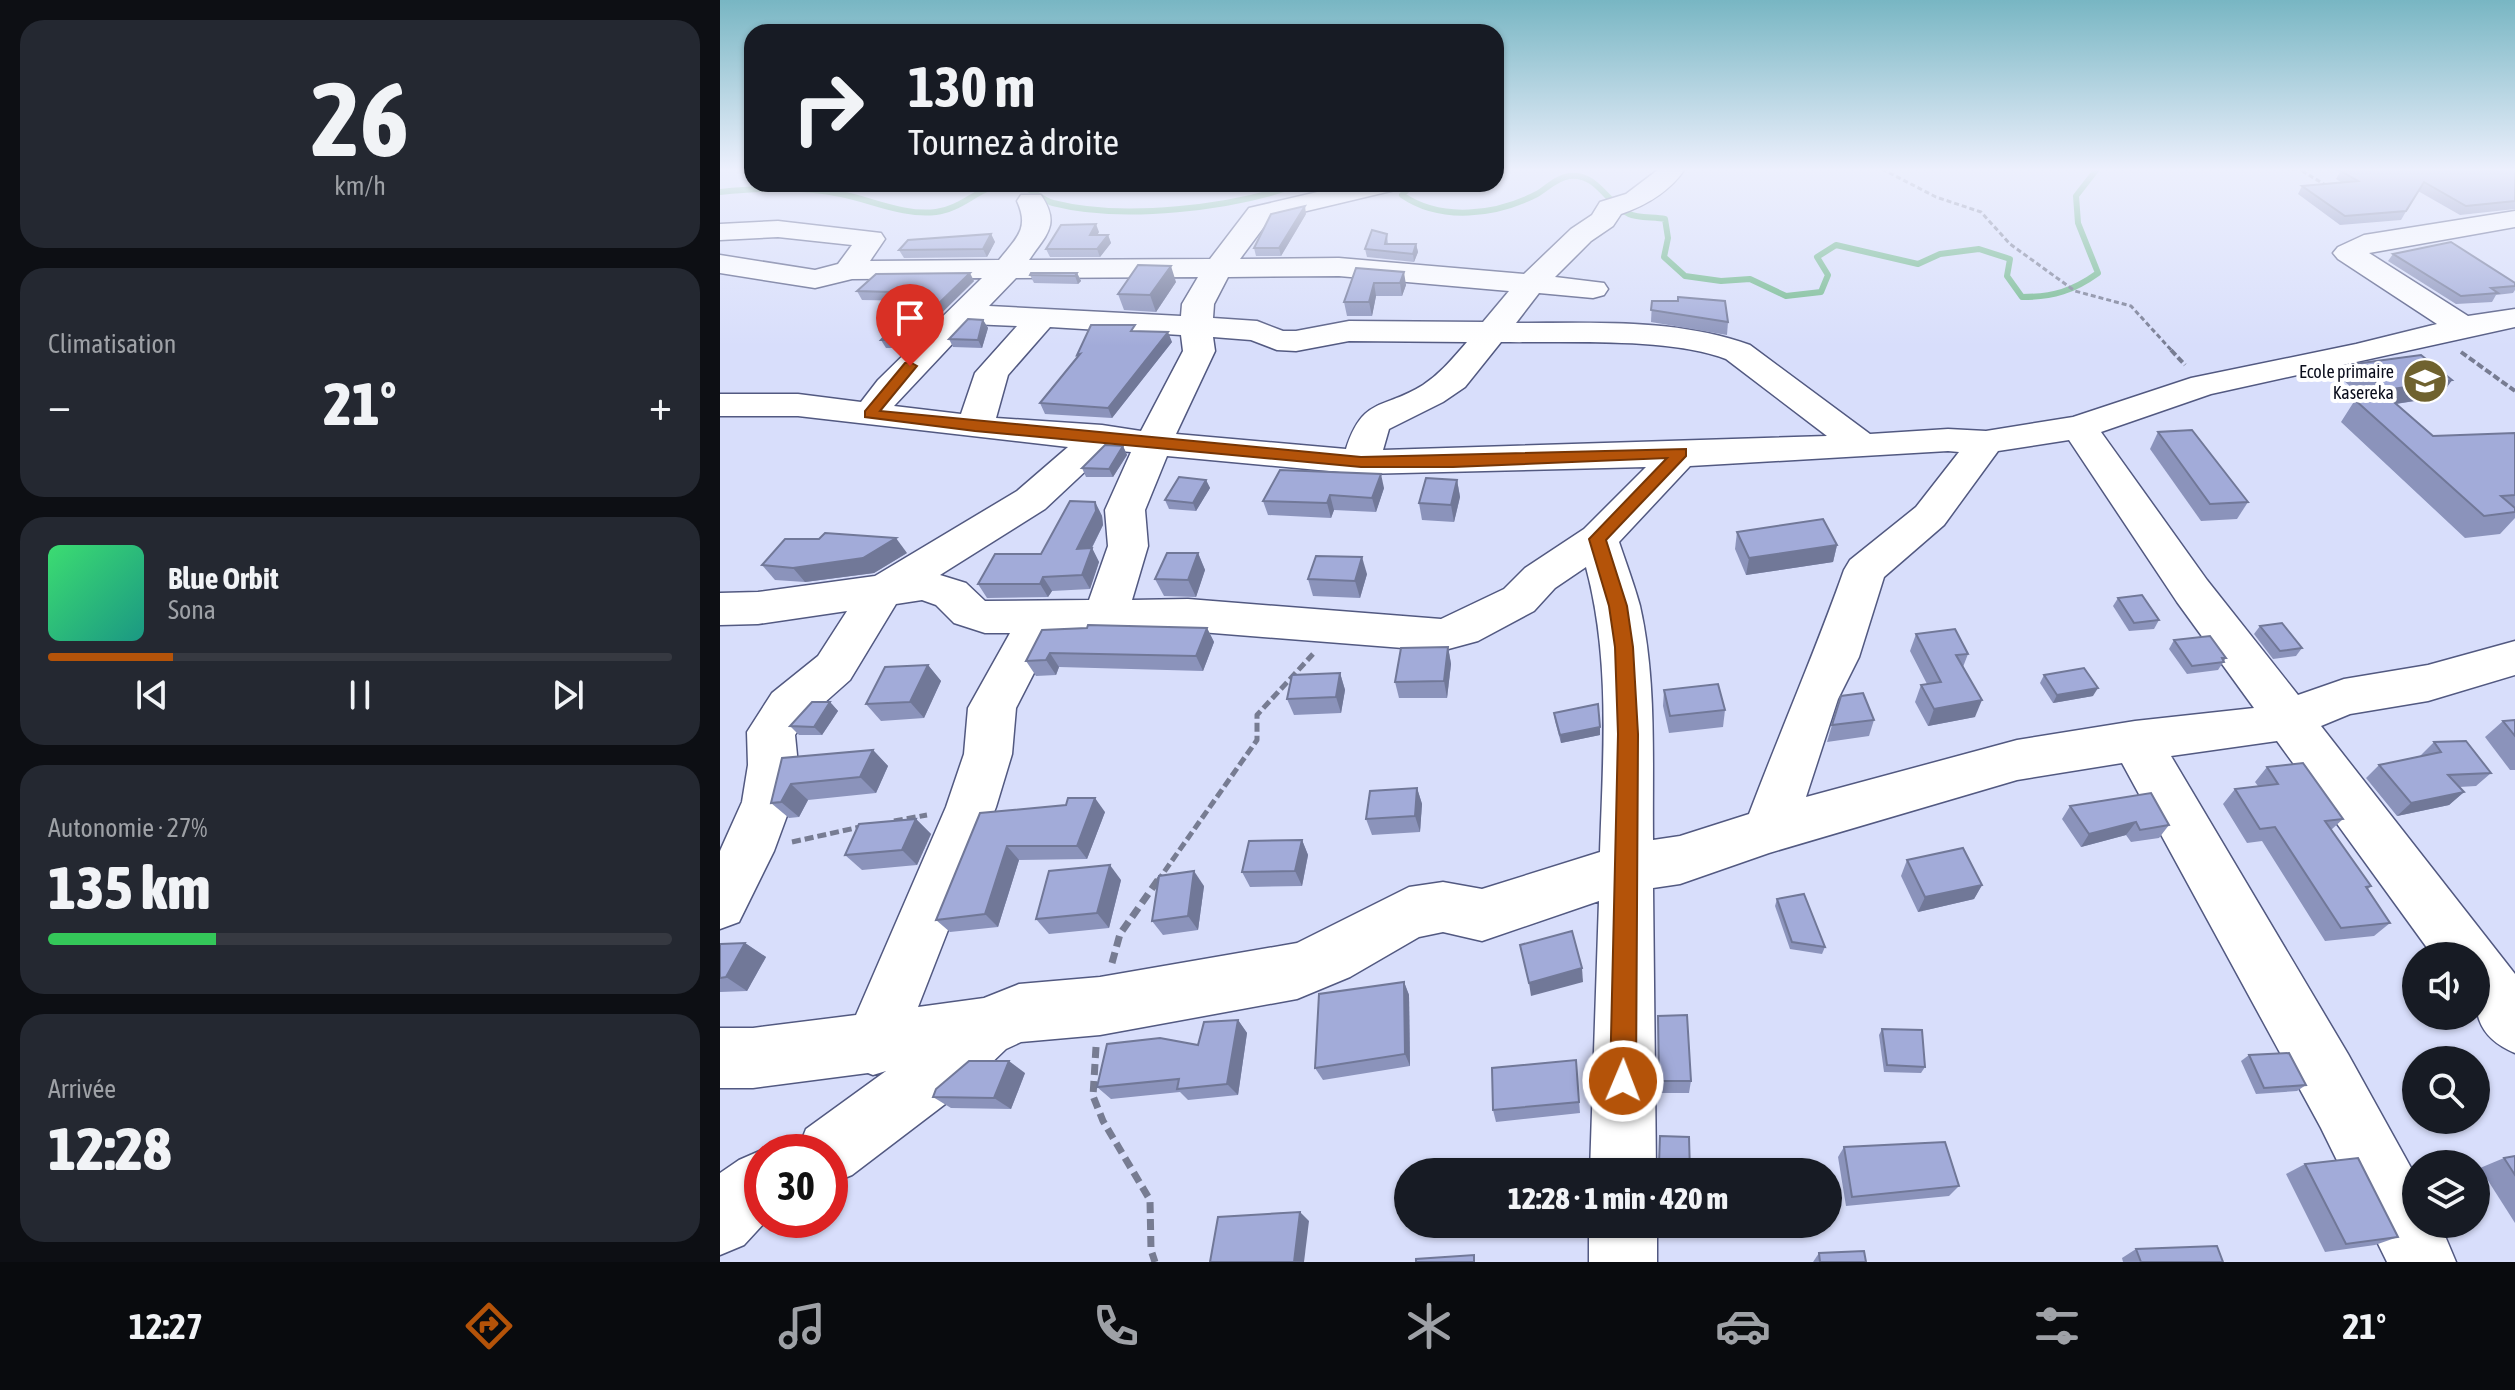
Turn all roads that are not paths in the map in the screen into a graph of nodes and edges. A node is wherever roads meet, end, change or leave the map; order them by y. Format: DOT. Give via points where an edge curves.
graph roads {
  1 [pos="1037,228"];
  2 [pos="1246,228"];
  3 [pos="1591,228"];
  4 [pos="2461,228"];
  5 [pos="720,232"];
  6 [pos="720,264"];
  7 [pos="1219,268"];
  8 [pos="849,270"];
  9 [pos="1007,270"];
  10 [pos="1530,285"];
  11 [pos="1593,289"];
  12 [pos="962,314"];
  13 [pos="2515,318"];
  14 [pos="1040,319"];
  15 [pos="1196,327"];
  16 [pos="2450,331"];
  17 [pos="1492,333"];
  18 [pos="720,405"];
  19 [pos="870,414"];
  20 [pos="975,427"];
  21 [pos="2079,427"];
  22 [pos="1102,436"];
  23 [pos="1156,441"];
  24 [pos="1986,442"];
  25 [pos="1863,446"];
  26 [pos="1681,453"];
  27 [pos="1361,462"];
  28 [pos="1598,539"];
  29 [pos="882,592"];
  30 [pos="720,609"];
  31 [pos="1105,614"];
  32 [pos="1042,615"];
  33 [pos="2515,658"];
  34 [pos="2288,719"];
  35 [pos="2135,741"];
  36 [pos="1769,830"];
  37 [pos="1625,868"];
  38 [pos="720,904"];
  39 [pos="2456,942"];
  40 [pos="2490,988"];
  41 [pos="2515,1023"];
  42 [pos="985,1028"];
  43 [pos="873,1045"];
  44 [pos="720,1058"];
  45 [pos="848,1138"];
  46 [pos="1623,1158"];
  47 [pos="744,1196"];
  48 [pos="720,1221"];
  49 [pos="1623,1238"];
  50 [pos="1623,1262"];
  51 [pos="2422,1262"];
  1 -- 9 [label="street"];
  2 -- 7 [label="street"];
  3 -- 10 [label="street"];
  4 -- 16 [label="street" via="2364,244 2348,253"];
  5 -- 8 [label="street" via="778,229 871,239"];
  6 -- 8 [label="street" via="801,281"];
  7 -- 9 [label="street"];
  7 -- 10 [label="street" via="1339,267"];
  7 -- 15 [label="street" via="1198,304"];
  8 -- 9 [label="street"];
  9 -- 12 [label="street"];
  10 -- 11 [label="street"];
  10 -- 17 [label="street"];
  12 -- 14 [label="street"];
  12 -- 19 [label="street"];
  13 -- 16 [label="street"];
  14 -- 15 [label="street"];
  14 -- 20 [label="street" via="992,373"];
  15 -- 17 [label="street" via="1257,331 1296,341 1349,331"];
  15 -- 23 [label="street" via="1199,351"];
  16 -- 21 [label="street" via="2203,385"];
  17 -- 25 [label="street" via="1680,338 1717,344 1738,352"];
  17 -- 27 [label="street" via="1453,380 1372,425"];
  18 -- 19 [label="street" via="798,405"];
  19 -- 20 [label="street"];
  20 -- 22 [label="street"];
  21 -- 24 [label="street"];
  21 -- 34 [label="street" via="2154,539"];
  22 -- 23 [label="street"];
  22 -- 29 [label="street" via="1031,500"];
  23 -- 27 [label="street"];
  23 -- 31 [label="street" via="1125,510 1128,546"];
  24 -- 25 [label="street"];
  24 -- 36 [label="street" via="1930,516 1865,570"];
  25 -- 26 [label="street"];
  26 -- 27 [label="street"];
  26 -- 28 [label="street"];
  28 -- 31 [label="street" via="1540,578 1519,600 1441,635 1188,615"];
  28 -- 37 [label="street" via="1624,647"];
  29 -- 30 [label="street"];
  29 -- 32 [label="street" via="923,585 951,594 969,612 985,617"];
  29 -- 38 [label="street" via="834,668 789,706 771,732 767,802"];
  31 -- 32 [label="street"];
  32 -- 43 [label="street" via="992,708 988,754 971,807"];
  33 -- 34 [label="street" via="2428,683 2344,697"];
  34 -- 35 [label="street"];
  34 -- 39 [label="street"];
  35 -- 36 [label="street" via="2017,760"];
  35 -- 51 [label="street" via="2337,1091"];
  36 -- 37 [label="street" via="1680,860"];
  37 -- 42 [label="street" via="1482,915 1443,907 1409,913 1297,971 1100,1006 1019,1013"];
  37 -- 46 [label="street"];
  40 -- 41 [label="street"];
  42 -- 43 [label="street"];
  42 -- 45 [label="street"];
  43 -- 44 [label="street"];
  47 -- 48 [label="street"];
  49 -- 50 [label="street"];
}
